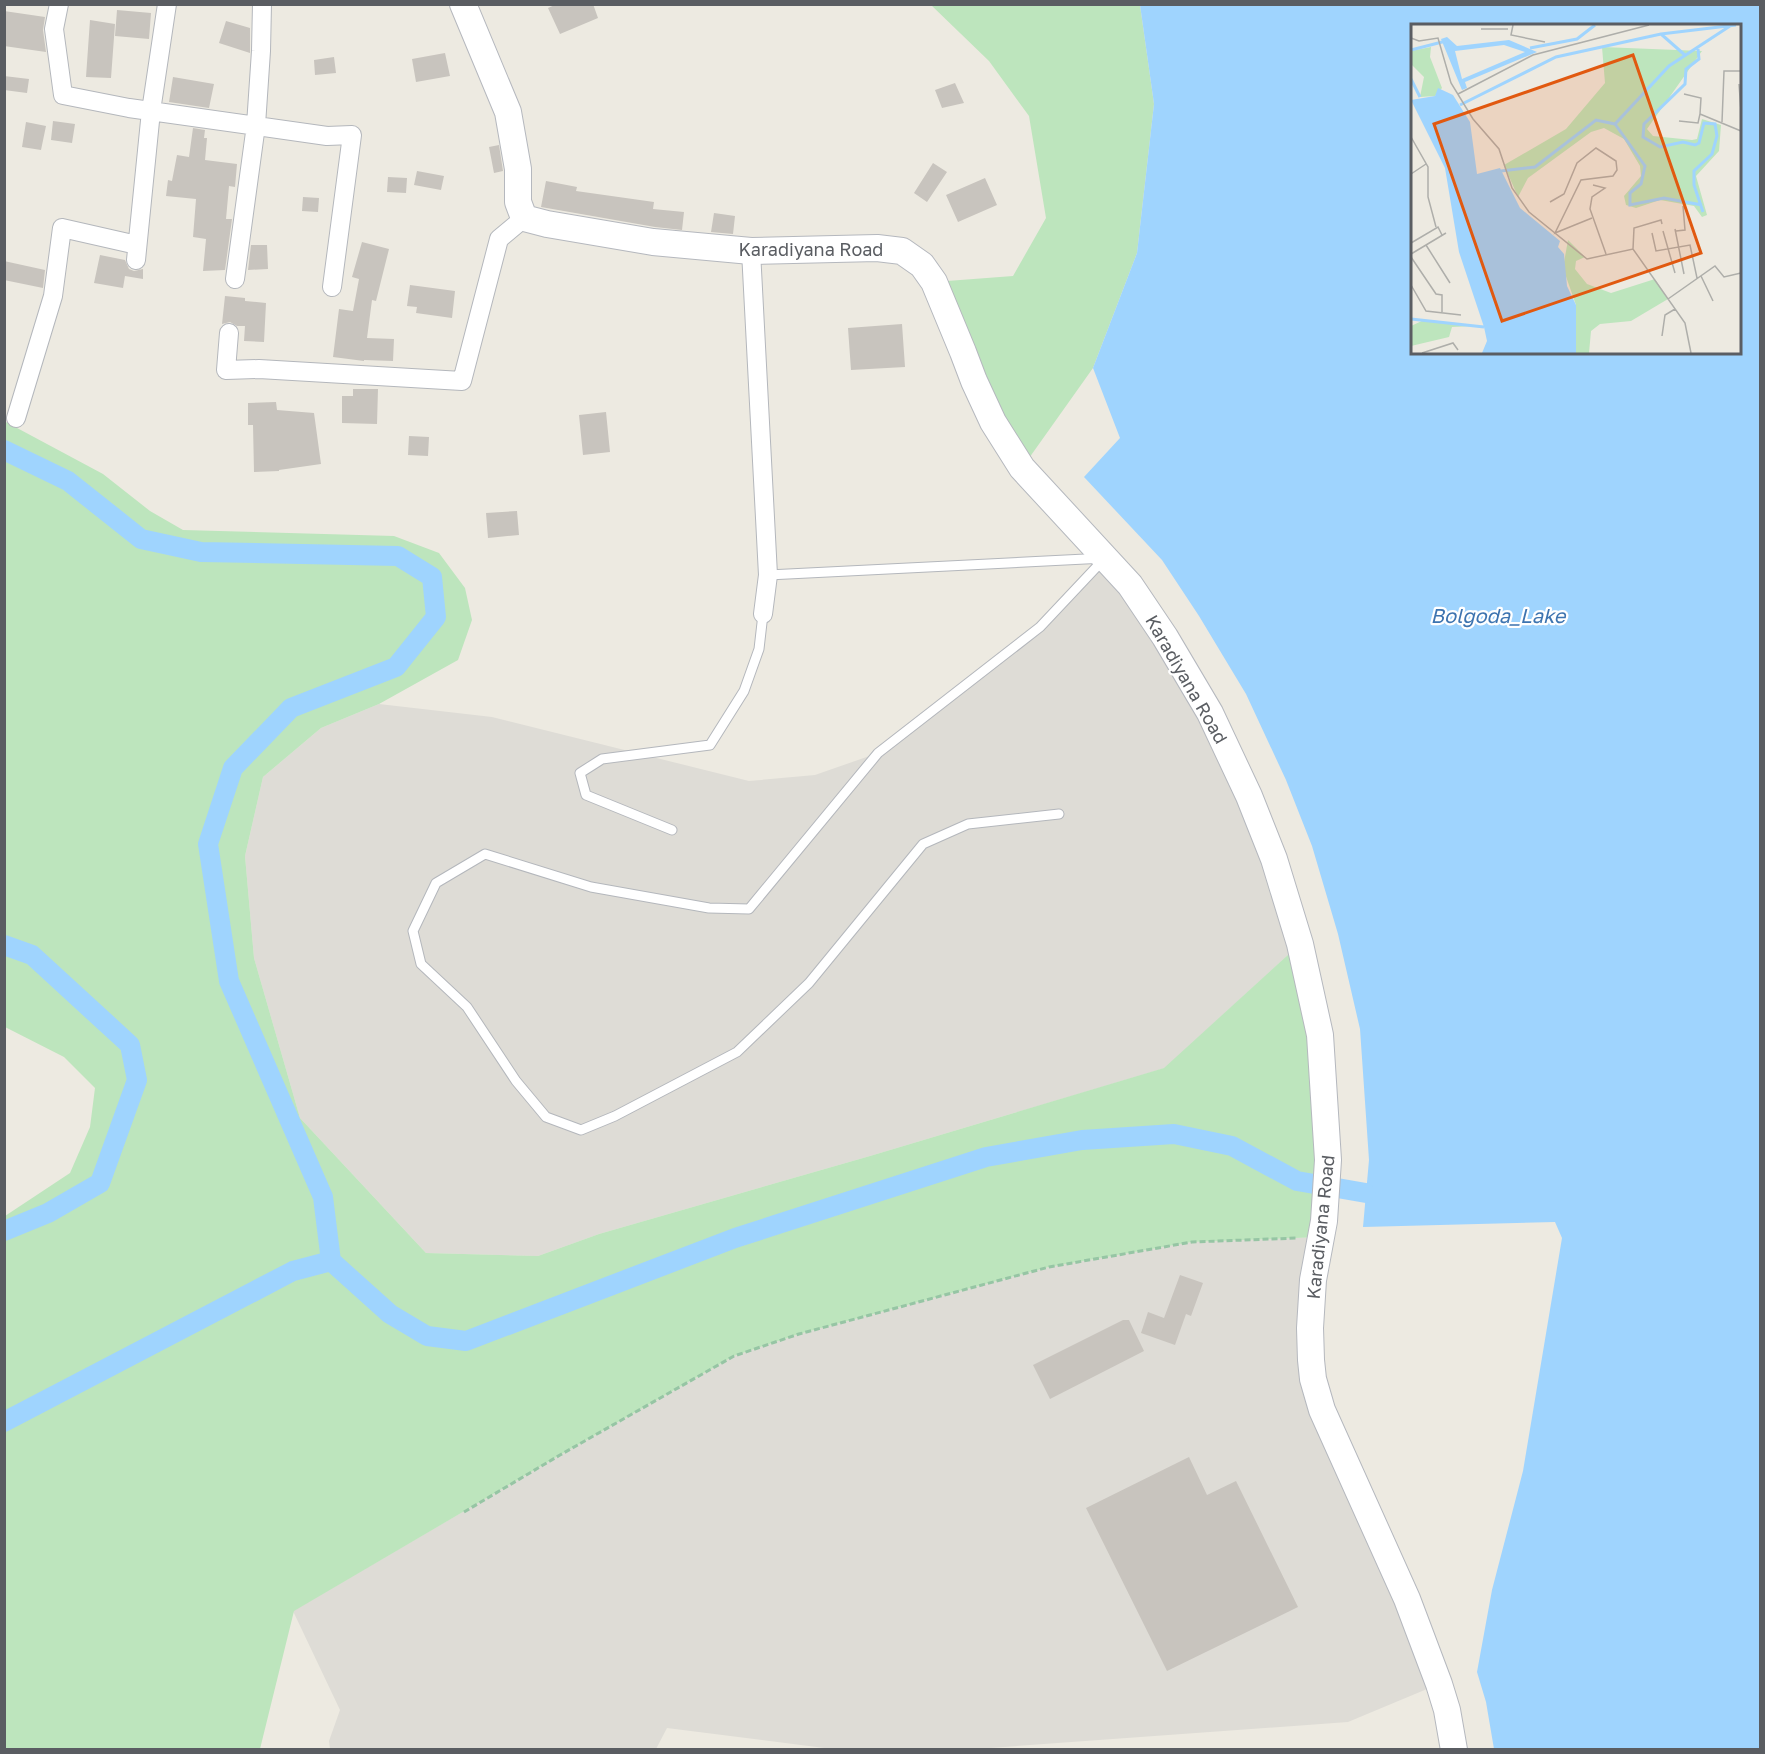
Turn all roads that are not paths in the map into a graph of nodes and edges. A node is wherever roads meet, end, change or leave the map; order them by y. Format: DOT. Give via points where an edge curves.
graph roads {
  1 [pos="59,4"];
  2 [pos="167,4"];
  3 [pos="262,4"];
  4 [pos="463,4"];
  5 [pos="151,111"];
  6 [pos="256,126"];
  7 [pos="524,218"];
  8 [pos="751,251"];
  9 [pos="235,279"];
  10 [pos="332,287"];
  11 [pos="229,333"];
  12 [pos="16,418"];
  13 [pos="1105,558"];
  14 [pos="768,575"];
  15 [pos="763,614"];
  16 [pos="1059,814"];
  17 [pos="672,830"];
  18 [pos="1454,1749"];
  1 -- 5 [label="street" via="54,28 63,95"];
  2 -- 5 [label="street"];
  3 -- 6 [label="street"];
  4 -- 7 [label="street" via="508,112 518,170 518,202"];
  5 -- 6 [label="street"];
  5 -- 12 [label="street" via="136,253 62,228 53,296"];
  6 -- 9 [label="street"];
  6 -- 10 [label="street" via="327,136 352,135"];
  7 -- 8 [label="street, Karadiyana Road" via="653,242"];
  7 -- 11 [label="street" via="499,239 462,381 226,370"];
  8 -- 13 [label="street, Karadiyana Road" via="877,248 902,251 922,265 943,301 993,422 1022,468"];
  8 -- 14 [label="street"];
  13 -- 14 [label="lane"];
  13 -- 16 [label="lane" via="1040,627 878,753 749,909 709,908 591,887 485,854 436,883 413,931 421,964 467,1007 516,1081 546,1117 581,1130 737,1052 809,983 923,844 968,824"];
  13 -- 18 [label="street, Karadiyana Road" via="1130,585 1210,713 1274,859 1299,944 1320,1035 1328,1160 1323,1229 1313,1281 1313,1379 1322,1410 1407,1599 1439,1684"];
  14 -- 15 [label="street"];
  15 -- 17 [label="lane" via="759,649 744,691 710,745 602,759 580,772 586,795"];
}
